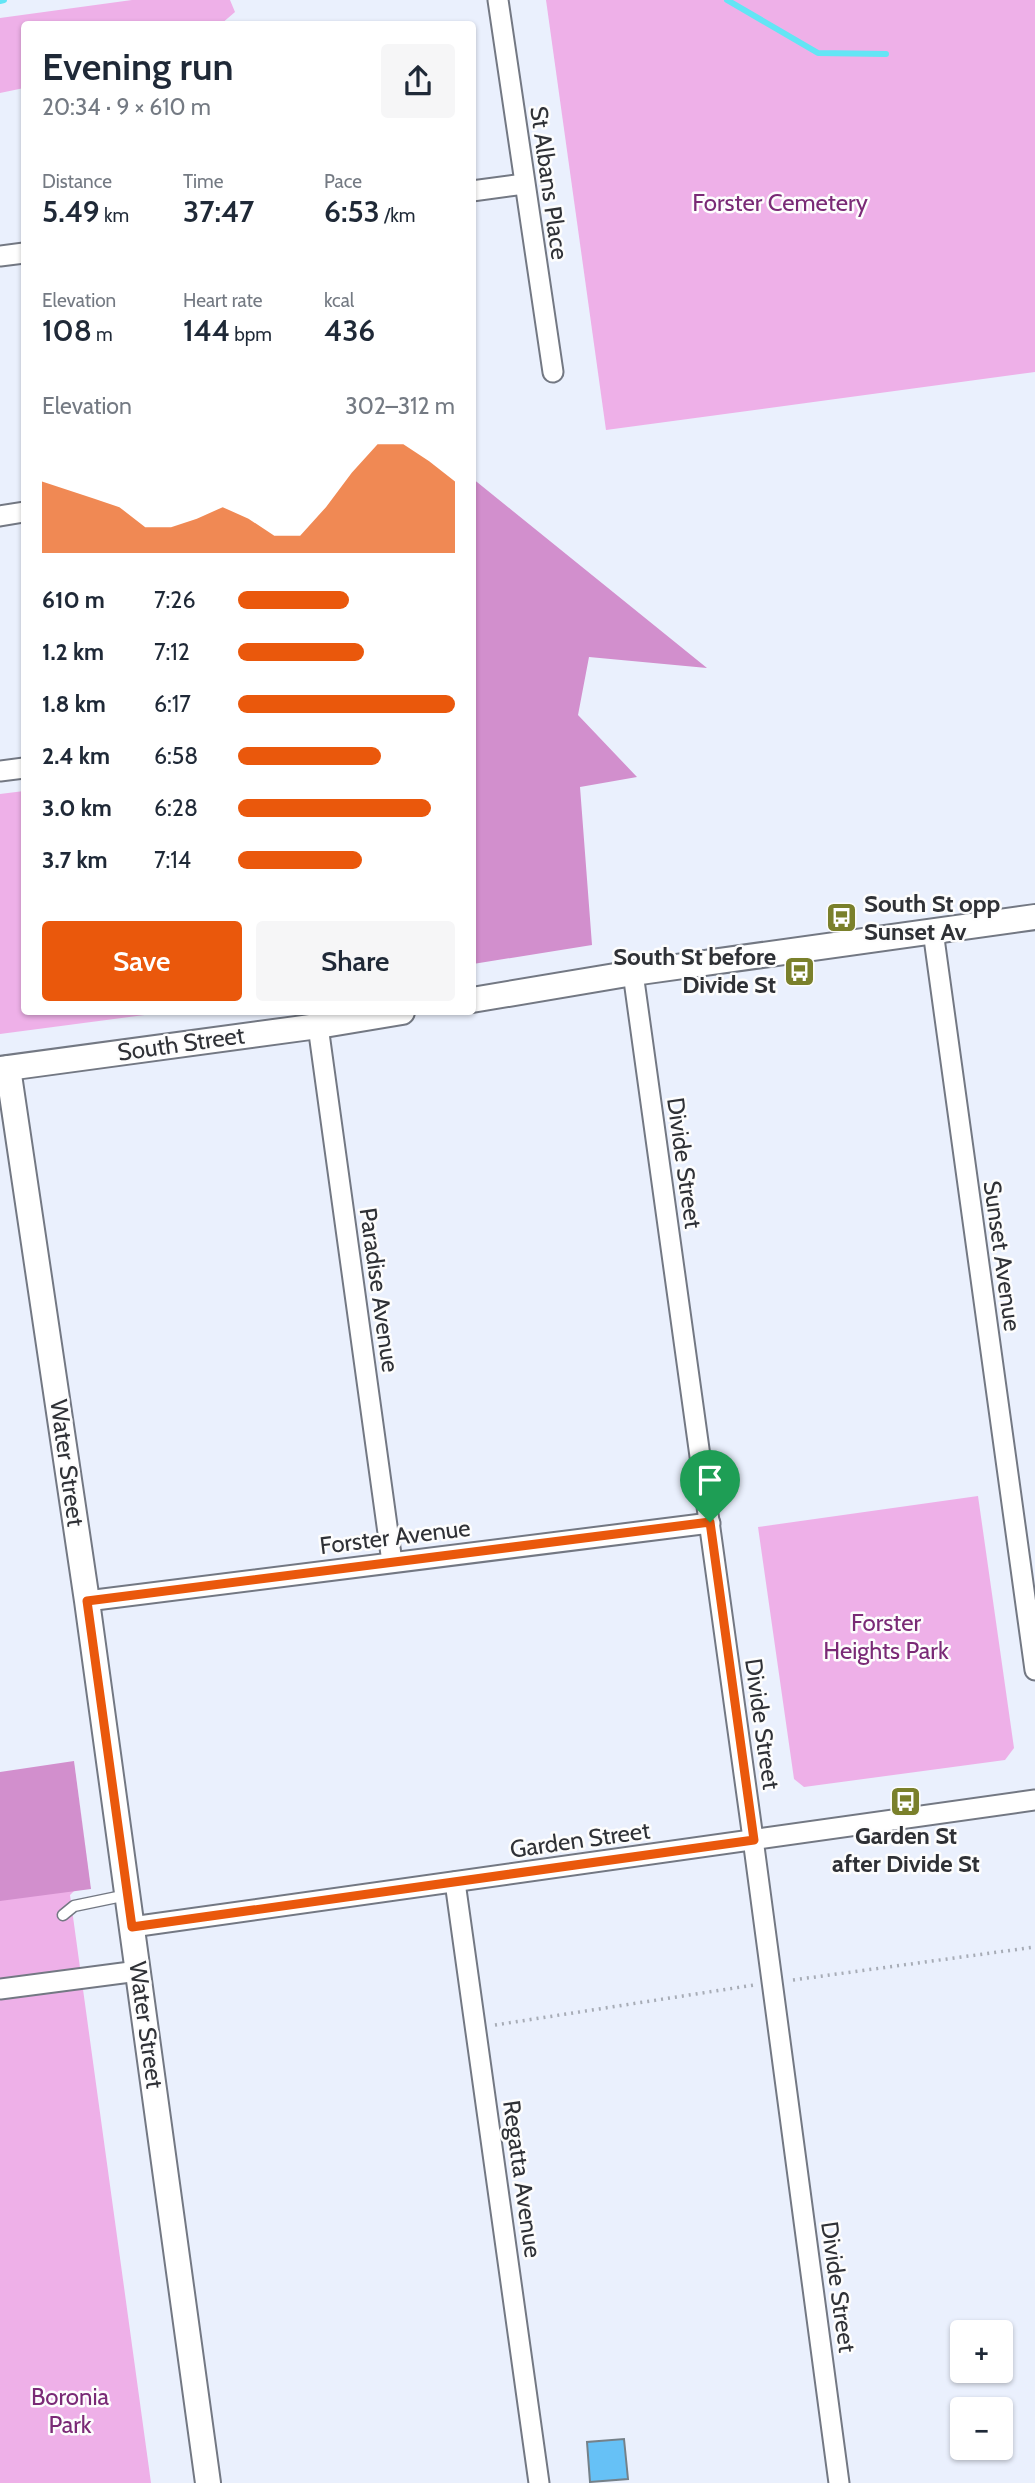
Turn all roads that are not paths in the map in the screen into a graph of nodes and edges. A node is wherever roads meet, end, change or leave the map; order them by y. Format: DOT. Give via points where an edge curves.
graph roads {
  1 [pos="498,0"];
  2 [pos="524,184"];
  3 [pos="476,190"];
  4 [pos="21,253"];
  5 [pos="0,256"];
  6 [pos="553,372"];
  7 [pos="21,512"];
  8 [pos="0,516"];
  9 [pos="21,768"];
  10 [pos="0,771"];
  11 [pos="1035,917"];
  12 [pos="933,931"];
  13 [pos="633,973"];
  14 [pos="476,999"];
  15 [pos="384,1015"];
  16 [pos="318,1026"];
  17 [pos="4,1069"];
  18 [pos="710,1522"];
  19 [pos="392,1562"];
  20 [pos="87,1601"];
  21 [pos="1035,1671"];
  22 [pos="1035,1800"];
  23 [pos="754,1840"];
  24 [pos="455,1882"];
  25 [pos="128,1895"];
  26 [pos="63,1915"];
  27 [pos="132,1927"];
  28 [pos="138,1970"];
  29 [pos="0,1989"];
  30 [pos="208,2483"];
  31 [pos="539,2483"];
  32 [pos="839,2483"];
  1 -- 2 [label="street, St Albans Place"];
  2 -- 3 [label="street"];
  2 -- 6 [label="street, St Albans Place"];
  4 -- 5 [label="street"];
  7 -- 8 [label="street"];
  9 -- 10 [label="street"];
  11 -- 12 [label="street"];
  12 -- 13 [label="street"];
  12 -- 21 [label="street, Sunset Avenue"];
  13 -- 14 [label="street"];
  13 -- 18 [label="street, Divide Street"];
  15 -- 16 [label="street, South Street"];
  16 -- 17 [label="street, South Street"];
  16 -- 19 [label="street, Paradise Avenue"];
  17 -- 20 [label="street, Water Street"];
  18 -- 19 [label="street, Forster Avenue"];
  18 -- 23 [label="street, Divide Street"];
  19 -- 20 [label="street, Forster Avenue"];
  20 -- 25 [label="street, Water Street"];
  22 -- 23 [label="street, Garden Street"];
  23 -- 24 [label="street, Garden Street"];
  23 -- 32 [label="street, Divide Street"];
  24 -- 27 [label="street, Garden Street"];
  24 -- 31 [label="street, Regatta Avenue"];
  25 -- 26 [label="lane" via="74,1906"];
  25 -- 27 [label="street, Water Street"];
  27 -- 28 [label="street, Water Street"];
  28 -- 29 [label="street"];
  28 -- 30 [label="street, Water Street"];
}
